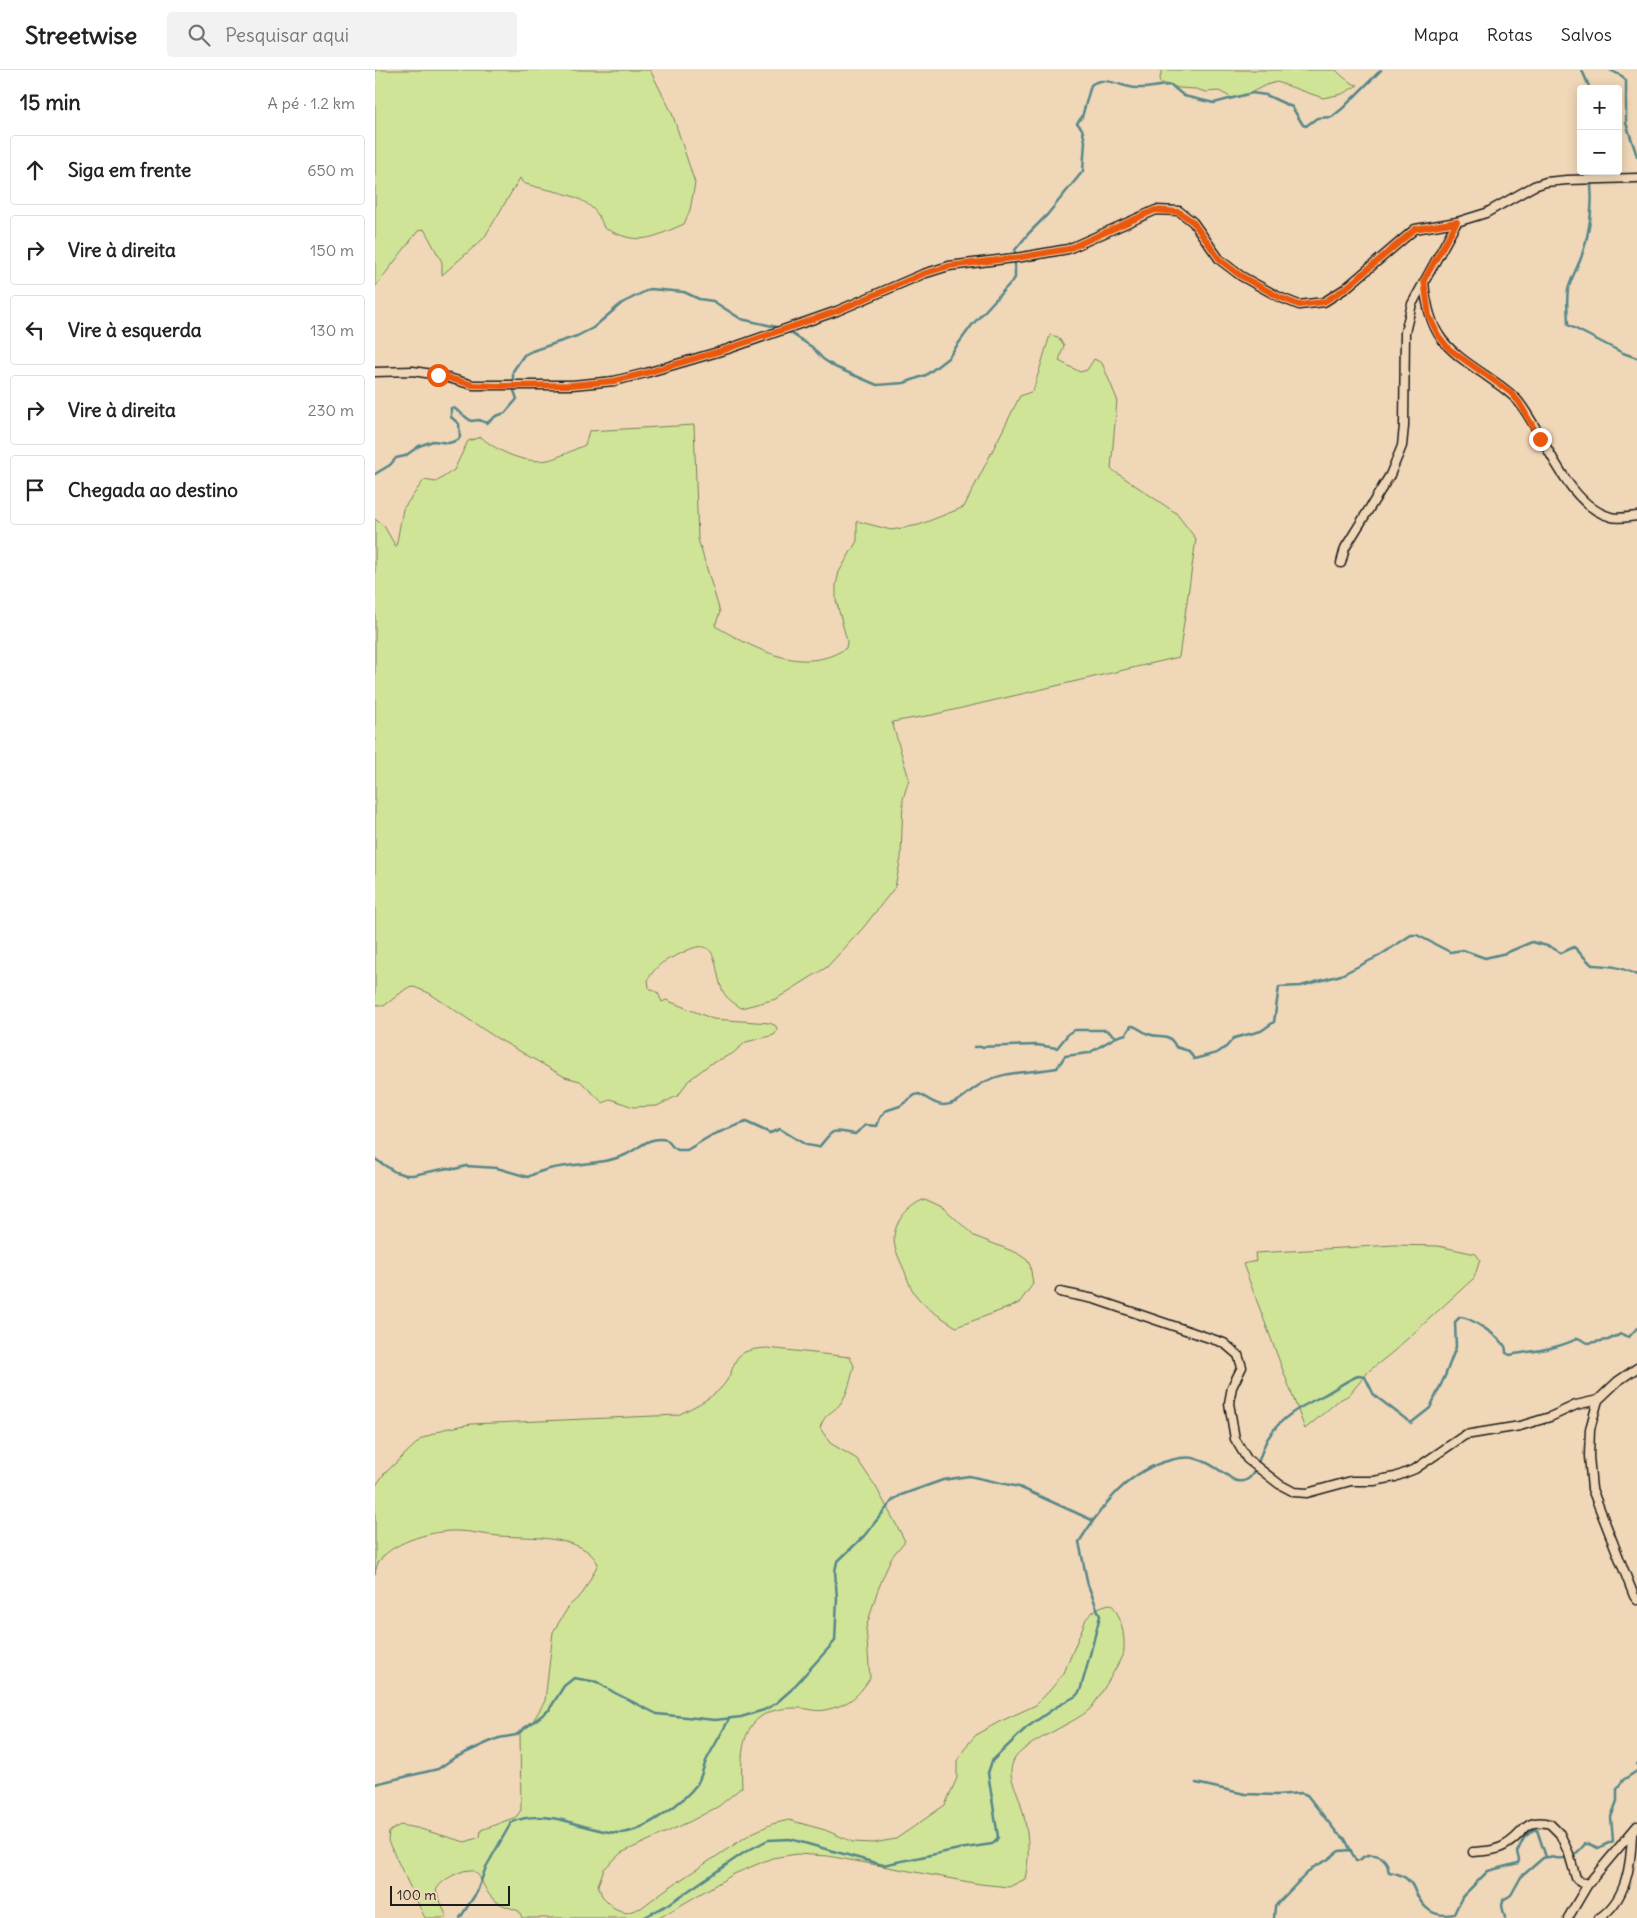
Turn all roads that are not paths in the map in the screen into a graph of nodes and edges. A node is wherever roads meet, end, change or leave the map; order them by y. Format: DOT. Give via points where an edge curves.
graph roads {
  1 [pos="1637,178"];
  2 [pos="1457,222"];
  3 [pos="1424,280"];
  4 [pos="375,372"];
  5 [pos="1637,516"];
  6 [pos="1341,563"];
  7 [pos="1060,1292"];
  8 [pos="1637,1368"];
  9 [pos="1598,1400"];
  10 [pos="1637,1600"];
  11 [pos="1637,1826"];
  12 [pos="1632,1834"];
  13 [pos="1473,1852"];
  14 [pos="1588,1884"];
  15 [pos="1568,1918"];
  16 [pos="1599,1918"];
  1 -- 2 [label="street" via="1546,182 1486,212"];
  2 -- 3 [label="street"];
  2 -- 4 [label="street" via="1415,229 1346,288 1324,302 1299,305 1279,297 1220,260 1193,222 1179,212 1155,210 1068,249 949,266 837,311 727,349 614,381 482,386 413,371"];
  3 -- 5 [label="street" via="1429,316 1438,335 1449,349 1510,392 1519,402 1582,501 1611,517"];
  3 -- 6 [label="street" via="1412,304 1405,332 1401,446 1390,475 1345,548"];
  7 -- 9 [label="street" via="1094,1298 1223,1342 1238,1355 1242,1367 1232,1387 1229,1403 1235,1439 1247,1459 1294,1492 1395,1477 1415,1469 1465,1435 1520,1426 1575,1405"];
  8 -- 9 [label="street"];
  9 -- 10 [label="street" via="1590,1429 1592,1489"];
  11 -- 12 [label="street"];
  12 -- 14 [label="street"];
  12 -- 16 [label="street" via="1624,1888 1608,1913"];
  13 -- 14 [label="street" via="1506,1845 1527,1824 1550,1824 1560,1834 1576,1878"];
  14 -- 15 [label="street"];
}
